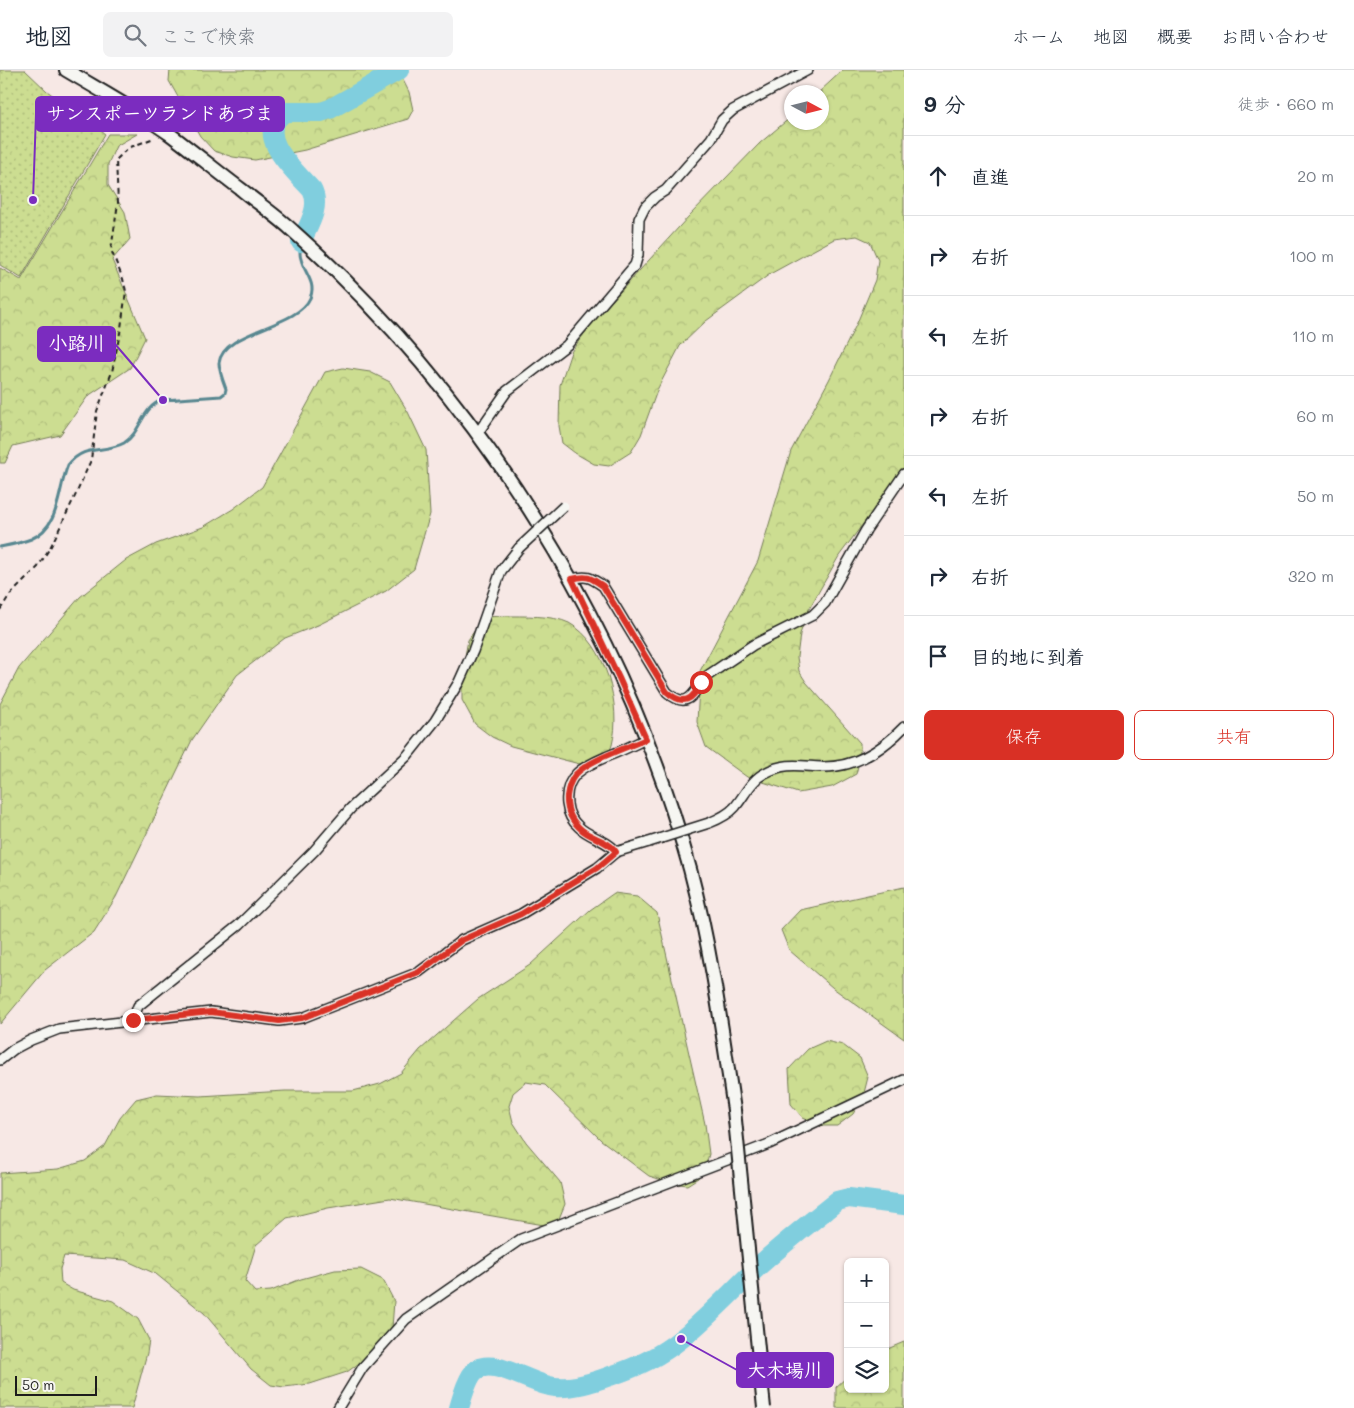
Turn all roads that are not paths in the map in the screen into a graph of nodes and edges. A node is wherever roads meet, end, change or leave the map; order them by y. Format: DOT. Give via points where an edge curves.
graph roads {
  1 [pos="66,70"];
  2 [pos="808,70"];
  3 [pos="477,434"];
  4 [pos="904,474"];
  5 [pos="564,506"];
  6 [pos="572,579"];
  7 [pos="904,727"];
  8 [pos="646,739"];
  9 [pos="616,852"];
  10 [pos="133,1020"];
  11 [pos="0,1060"];
  12 [pos="904,1080"];
  13 [pos="338,1408"];
  14 [pos="764,1408"];
  1 -- 3 [label="street" via="168,133 290,228 346,281 442,388"];
  2 -- 3 [label="street" via="733,110 722,120 711,139 666,190 645,207 639,219 635,266 567,345 507,391"];
  3 -- 6 [label="street"];
  4 -- 6 [label="street" via="866,530 825,603 813,615 753,645 707,676 697,692 687,700 673,698 667,692 603,586 584,576"];
  5 -- 10 [label="street, bridge" via="518,548 501,571 459,682 435,721 407,756 351,808 314,852 239,925 138,1006"];
  6 -- 8 [label="street"];
  7 -- 9 [label="street, bridge" via="877,750 847,764 822,767 796,764 764,773 752,782 725,816"];
  8 -- 9 [label="street" via="583,767 568,788 569,814 576,826 587,835 614,847"];
  8 -- 14 [label="street, bridge" via="690,869 718,998 734,1110"];
  9 -- 10 [label="street" via="597,868 521,914 462,940 419,972 302,1018 279,1021 211,1012"];
  10 -- 11 [label="street" via="59,1029 31,1040"];
  12 -- 13 [label="street" via="769,1144 521,1239 406,1319 363,1367"];
}
